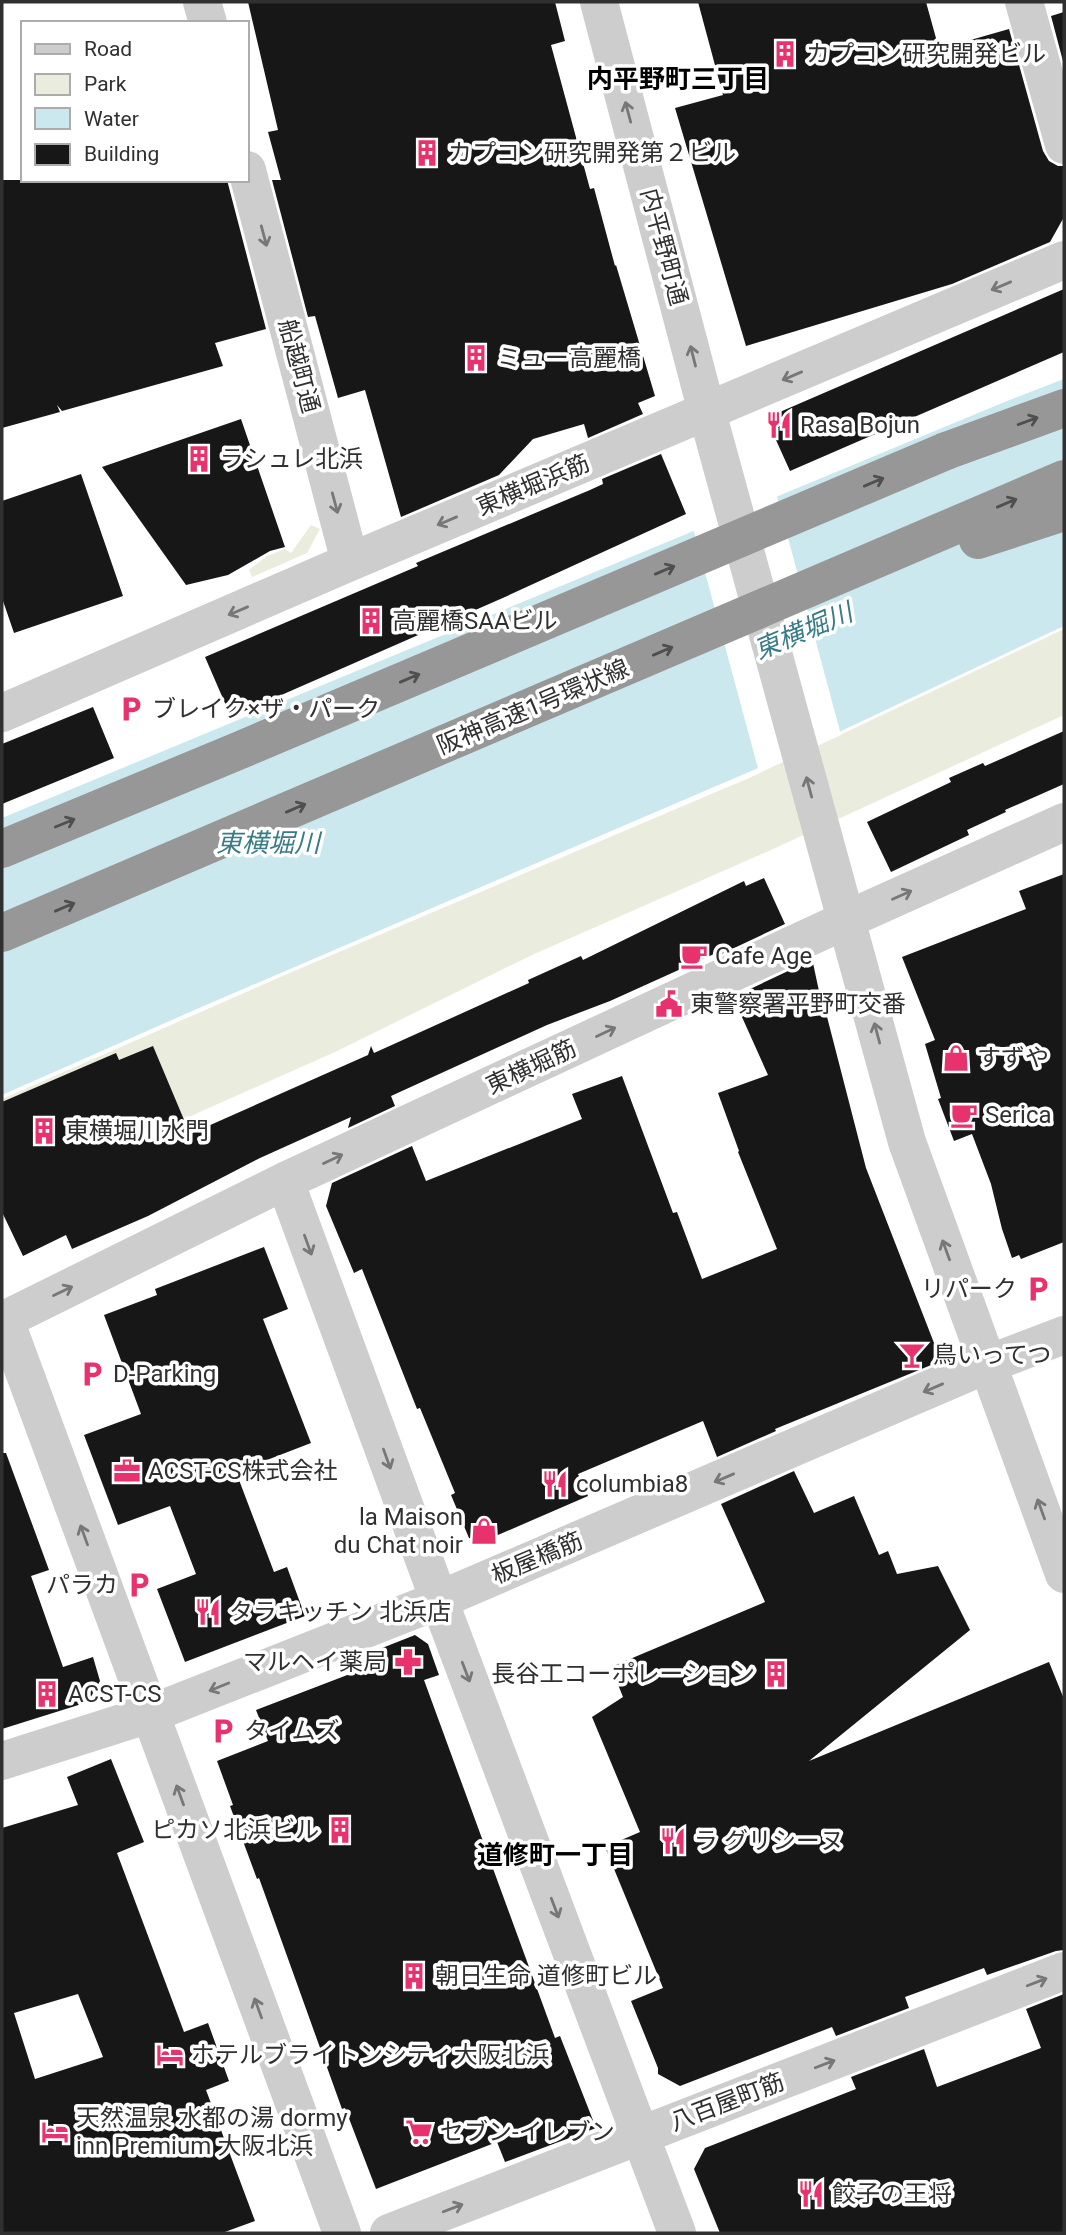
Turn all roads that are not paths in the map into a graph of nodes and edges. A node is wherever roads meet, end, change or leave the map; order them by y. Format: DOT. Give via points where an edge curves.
graph roads {
  1 [pos="202,2"];
  2 [pos="599,2"];
  3 [pos="1024,2"];
  4 [pos="207,21"];
  5 [pos="1064,145"];
  6 [pos="248,174"];
  7 [pos="1064,260"];
  8 [pos="1064,408"];
  9 [pos="707,412"];
  10 [pos="1064,479"];
  11 [pos="1064,512"];
  12 [pos="350,562"];
  13 [pos="701,635"];
  14 [pos="2,713"];
  15 [pos="1064,822"];
  16 [pos="2,849"];
  17 [pos="846,920"];
  18 [pos="2,933"];
  19 [pos="285,1181"];
  20 [pos="3,1320"];
  21 [pos="1064,1335"];
  22 [pos="988,1364"];
  23 [pos="1064,1574"];
  24 [pos="439,1600"];
  25 [pos="150,1714"];
  26 [pos="2,1762"];
  27 [pos="1064,1971"];
  28 [pos="641,2135"];
  29 [pos="342,2233"];
  30 [pos="389,2233"];
  31 [pos="677,2233"];
  1 -- 4 [label="street"];
  9 -- 2 [label="street, 内平野町通, one-way"];
  3 -- 5 [label="street"];
  6 -- 12 [label="street, 船越町通, one-way"];
  7 -- 9 [label="street, 東横堀浜筋, one-way"];
  16 -- 8 [label="highway, one-way, bridge" via="946,451"];
  9 -- 12 [label="street, 東横堀浜筋, one-way"];
  17 -- 9 [label="street, 内平野町通, one-way, bridge"];
  13 -- 10 [label="highway, 阪神高速1号環状線, one-way, bridge"];
  11 -- 13 [label="highway, bridge"];
  12 -- 14 [label="street, 東横堀浜筋, one-way"];
  18 -- 13 [label="highway, 阪神高速1号環状線, one-way, bridge"];
  17 -- 15 [label="street, 東横堀筋, one-way"];
  19 -- 17 [label="street, 東横堀筋, one-way"];
  22 -- 17 [label="street, 内平野町通, one-way" via="907,1142"];
  20 -- 19 [label="street, 東横堀筋, one-way"];
  19 -- 24 [label="street, one-way"];
  25 -- 20 [label="street, one-way"];
  21 -- 22 [label="street, 板屋橋筋"];
  23 -- 22 [label="street, 内平野町通, one-way"];
  22 -- 24 [label="street, 板屋橋筋, one-way"];
  24 -- 25 [label="street, 板屋橋筋, one-way"];
  24 -- 28 [label="street, one-way"];
  25 -- 26 [label="street, 板屋橋筋"];
  29 -- 25 [label="street, one-way"];
  28 -- 27 [label="street, 八百屋町筋, one-way"];
  30 -- 28 [label="street, 八百屋町筋, one-way"];
  28 -- 31 [label="street"];
}
